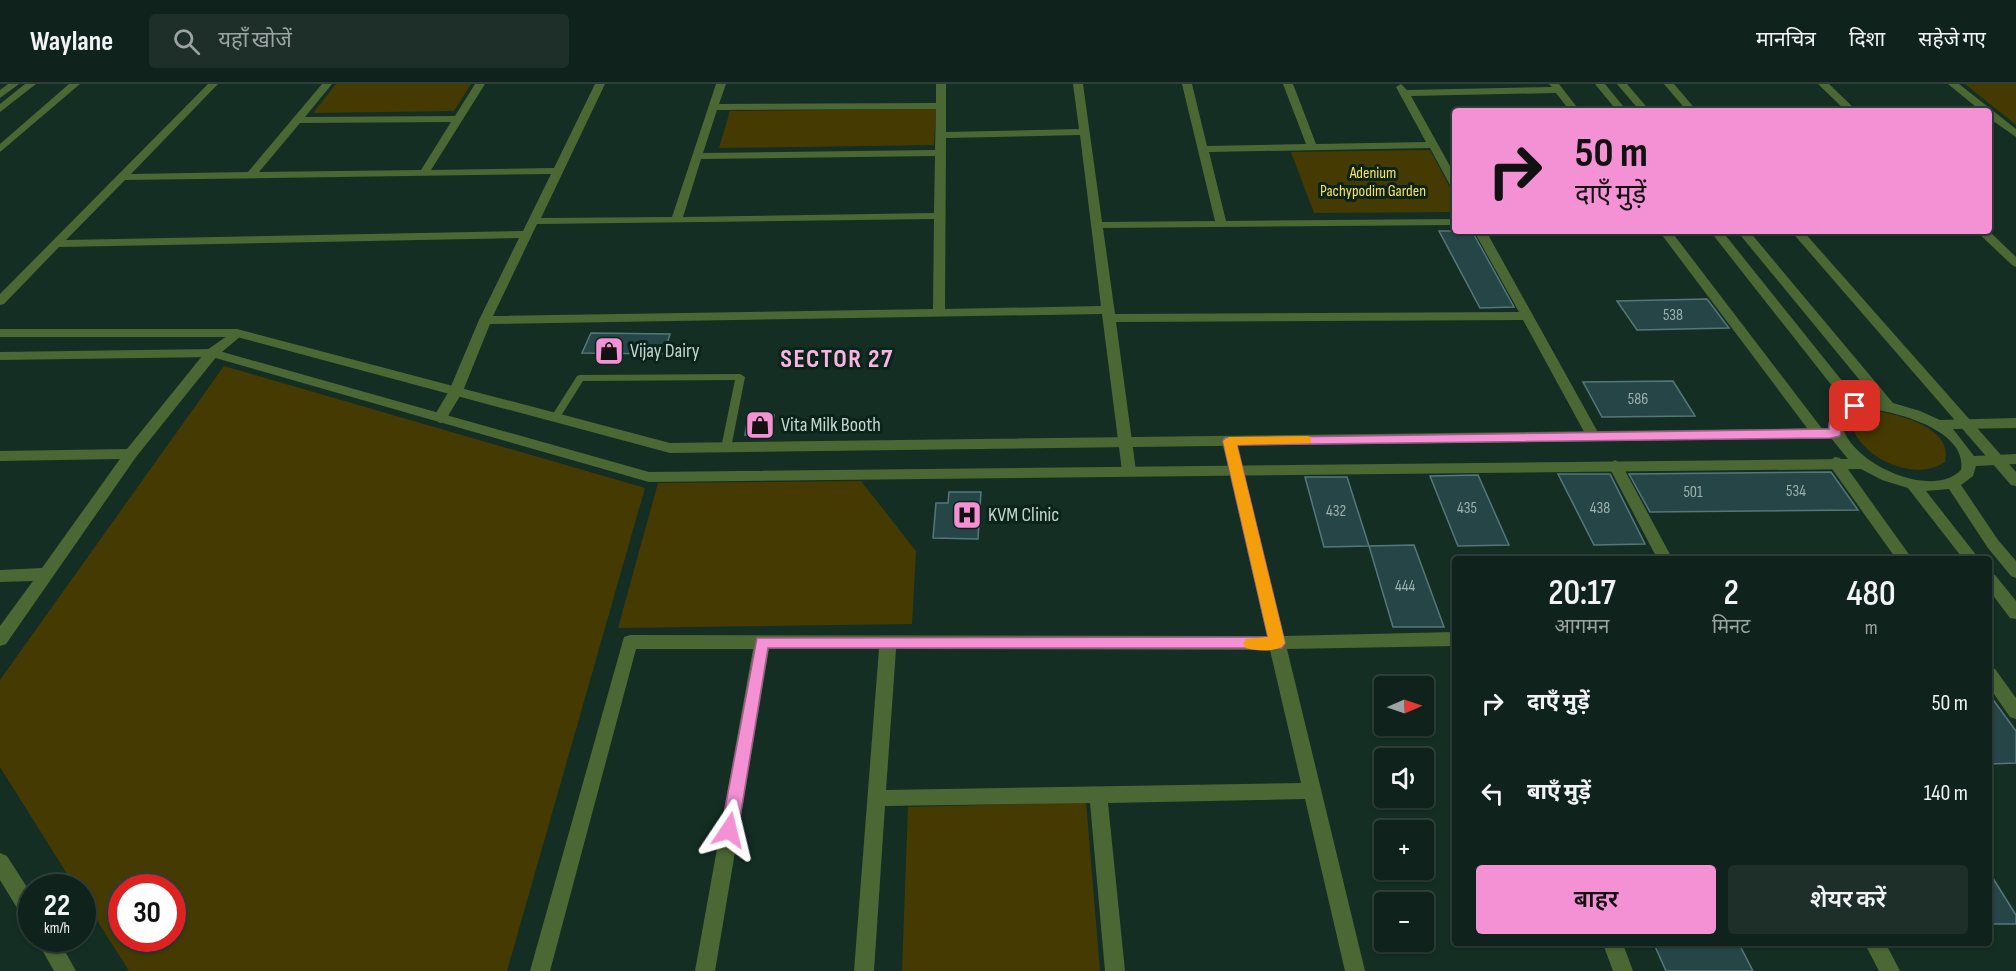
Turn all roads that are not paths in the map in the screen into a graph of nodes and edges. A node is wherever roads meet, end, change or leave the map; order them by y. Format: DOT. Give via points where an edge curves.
graph roads {
  1 [pos="14,84"];
  2 [pos="31,84"];
  3 [pos="75,84"];
  4 [pos="213,84"];
  5 [pos="327,84"];
  6 [pos="480,84"];
  7 [pos="600,84"];
  8 [pos="722,84"];
  9 [pos="941,84"];
  10 [pos="1078,84"];
  11 [pos="1187,84"];
  12 [pos="1287,84"];
  13 [pos="1600,84"];
  14 [pos="1622,84"];
  15 [pos="1669,84"];
  16 [pos="1823,84"];
  17 [pos="1953,84"];
  18 [pos="1556,87"];
  19 [pos="1402,88"];
  20 [pos="0,95"];
  21 [pos="941,106"];
  22 [pos="713,107"];
  23 [pos="1573,108"];
  24 [pos="1620,108"];
  25 [pos="1642,108"];
  26 [pos="1689,108"];
  27 [pos="1849,108"];
  28 [pos="1983,108"];
  29 [pos="0,109"];
  30 [pos="1992,115"];
  31 [pos="458,119"];
  32 [pos="297,120"];
  33 [pos="1084,132"];
  34 [pos="2016,134"];
  35 [pos="941,135"];
  36 [pos="1433,145"];
  37 [pos="1312,147"];
  38 [pos="0,149"];
  39 [pos="1203,149"];
  40 [pos="940,153"];
  41 [pos="698,156"];
  42 [pos="558,171"];
  43 [pos="424,173"];
  44 [pos="251,175"];
  45 [pos="121,177"];
  46 [pos="1452,180"];
  47 [pos="940,216"];
  48 [pos="676,220"];
  49 [pos="533,221"];
  50 [pos="1452,222"];
  51 [pos="1221,224"];
  52 [pos="1096,225"];
  53 [pos="527,234"];
  54 [pos="1482,234"];
  55 [pos="1667,234"];
  56 [pos="1718,234"];
  57 [pos="1745,234"];
  58 [pos="1800,234"];
  59 [pos="1985,234"];
  60 [pos="55,244"];
  61 [pos="2016,262"];
  62 [pos="0,301"];
  63 [pos="939,312"];
  64 [pos="1108,314"];
  65 [pos="1527,316"];
  66 [pos="485,320"];
  67 [pos="0,333"];
  68 [pos="237,333"];
  69 [pos="212,353"];
  70 [pos="0,356"];
  71 [pos="456,391"];
  72 [pos="1855,406"];
  73 [pos="1888,406"];
  74 [pos="440,417"];
  75 [pos="556,417"];
  76 [pos="2016,423"];
  77 [pos="1965,424"];
  78 [pos="1937,425"];
  79 [pos="1818,433"];
  80 [pos="1835,433"];
  81 [pos="1593,436"];
  82 [pos="1229,441"];
  83 [pos="1125,442"];
  84 [pos="726,448"];
  85 [pos="131,454"];
  86 [pos="0,456"];
  87 [pos="2016,459"];
  88 [pos="1997,460"];
  89 [pos="1969,461"];
  90 [pos="1835,462"];
  91 [pos="1863,464"];
  92 [pos="1615,465"];
  93 [pos="1236,470"];
  94 [pos="1129,471"];
  95 [pos="2016,481"];
  96 [pos="1953,484"];
  97 [pos="1913,485"];
  98 [pos="1664,556"];
  99 [pos="1903,556"];
  100 [pos="1970,556"];
  101 [pos="2016,572"];
  102 [pos="46,574"];
  103 [pos="0,576"];
  104 [pos="1992,583"];
  105 [pos="2016,613"];
  106 [pos="0,639"];
  107 [pos="1452,639"];
  108 [pos="762,642"];
  109 [pos="888,643"];
  110 [pos="1277,643"];
  111 [pos="1992,678"];
  112 [pos="2016,712"];
  113 [pos="1313,790"];
  114 [pos="1098,794"];
  115 [pos="877,798"];
  116 [pos="0,862"];
  117 [pos="18,891"];
  118 [pos="1614,946"];
  119 [pos="1876,946"];
  120 [pos="54,952"];
  121 [pos="66,971"];
  122 [pos="540,971"];
  123 [pos="705,971"];
  124 [pos="864,971"];
  125 [pos="1115,971"];
  126 [pos="1355,971"];
  127 [pos="1623,971"];
  128 [pos="1890,971"];
  1 -- 20 [label="street"];
  2 -- 29 [label="street"];
  3 -- 38 [label="street"];
  4 -- 45 [label="street"];
  5 -- 32 [label="street"];
  6 -- 31 [label="street"];
  7 -- 42 [label="street"];
  8 -- 22 [label="street"];
  9 -- 21 [label="street"];
  10 -- 33 [label="street"];
  11 -- 39 [label="street"];
  12 -- 37 [label="street"];
  13 -- 24 [label="street"];
  14 -- 25 [label="street"];
  15 -- 26 [label="street"];
  16 -- 27 [label="street"];
  17 -- 28 [label="street"];
  18 -- 19 [label="street"];
  18 -- 23 [label="street"];
  19 -- 36 [label="street"];
  21 -- 22 [label="street"];
  21 -- 35 [label="street"];
  22 -- 41 [label="street"];
  30 -- 34 [label="street"];
  31 -- 32 [label="street"];
  31 -- 43 [label="street"];
  32 -- 44 [label="street"];
  33 -- 35 [label="street"];
  33 -- 52 [label="street"];
  35 -- 40 [label="street"];
  36 -- 37 [label="street"];
  36 -- 46 [label="street"];
  37 -- 39 [label="street"];
  39 -- 51 [label="street"];
  40 -- 41 [label="street"];
  40 -- 47 [label="street"];
  41 -- 48 [label="street"];
  42 -- 43 [label="street"];
  42 -- 49 [label="street"];
  43 -- 44 [label="street"];
  44 -- 45 [label="street"];
  45 -- 60 [label="street"];
  47 -- 48 [label="street"];
  47 -- 63 [label="street"];
  48 -- 49 [label="street"];
  49 -- 53 [label="street"];
  50 -- 51 [label="street"];
  51 -- 52 [label="street"];
  52 -- 64 [label="street"];
  53 -- 60 [label="street"];
  53 -- 66 [label="street"];
  54 -- 65 [label="street"];
  55 -- 79 [label="street"];
  56 -- 72 [label="street"];
  57 -- 73 [label="street"];
  58 -- 77 [label="street"];
  59 -- 61 [label="street"];
  60 -- 62 [label="street"];
  63 -- 64 [label="street"];
  63 -- 66 [label="street"];
  64 -- 65 [label="street"];
  64 -- 83 [label="street"];
  65 -- 81 [label="street"];
  66 -- 71 [label="street"];
  67 -- 68 [label="street"];
  68 -- 69 [label="street"];
  68 -- 71 [label="street"];
  69 -- 70 [label="street"];
  69 -- 74 [label="street"];
  69 -- 85 [label="street"];
  71 -- 74 [label="street"];
  71 -- 75 [label="street"];
  72 -- 73 [label="street"];
  72 -- 80 [label="street" via="1835,421"];
  73 -- 78 [label="street"];
  74 -- 94 [label="street" via="649,477"];
  75 -- 84 [label="street" via="670,448"];
  75 -- 84 [label="lane" via="580,378 740,377"];
  76 -- 77 [label="street"];
  77 -- 78 [label="street"];
  77 -- 88 [label="street"];
  78 -- 89 [label="street" via="1963,448"];
  79 -- 80 [label="street"];
  79 -- 81 [label="street"];
  80 -- 91 [label="street"];
  81 -- 82 [label="street"];
  82 -- 83 [label="street"];
  82 -- 93 [label="street"];
  83 -- 84 [label="street"];
  83 -- 94 [label="street"];
  85 -- 86 [label="street"];
  85 -- 102 [label="street"];
  87 -- 88 [label="street"];
  88 -- 89 [label="street"];
  88 -- 95 [label="street"];
  89 -- 96 [label="street" via="1964,479"];
  90 -- 91 [label="street"];
  90 -- 92 [label="street"];
  90 -- 99 [label="street"];
  91 -- 97 [label="street"];
  92 -- 93 [label="street"];
  92 -- 98 [label="street"];
  93 -- 94 [label="street"];
  93 -- 110 [label="street"];
  96 -- 97 [label="street"];
  96 -- 101 [label="street"];
  97 -- 100 [label="street"];
  102 -- 103 [label="street"];
  102 -- 106 [label="street"];
  104 -- 105 [label="street"];
  107 -- 110 [label="street"];
  108 -- 109 [label="street"];
  108 -- 122 [label="street" via="630,642"];
  108 -- 123 [label="street"];
  109 -- 110 [label="street"];
  109 -- 115 [label="street"];
  110 -- 113 [label="street"];
  111 -- 112 [label="street"];
  113 -- 114 [label="street"];
  113 -- 126 [label="street"];
  114 -- 115 [label="street"];
  114 -- 125 [label="street"];
  115 -- 124 [label="street"];
  116 -- 117 [label="street"];
  118 -- 127 [label="street"];
  119 -- 128 [label="street"];
  120 -- 121 [label="street"];
}
